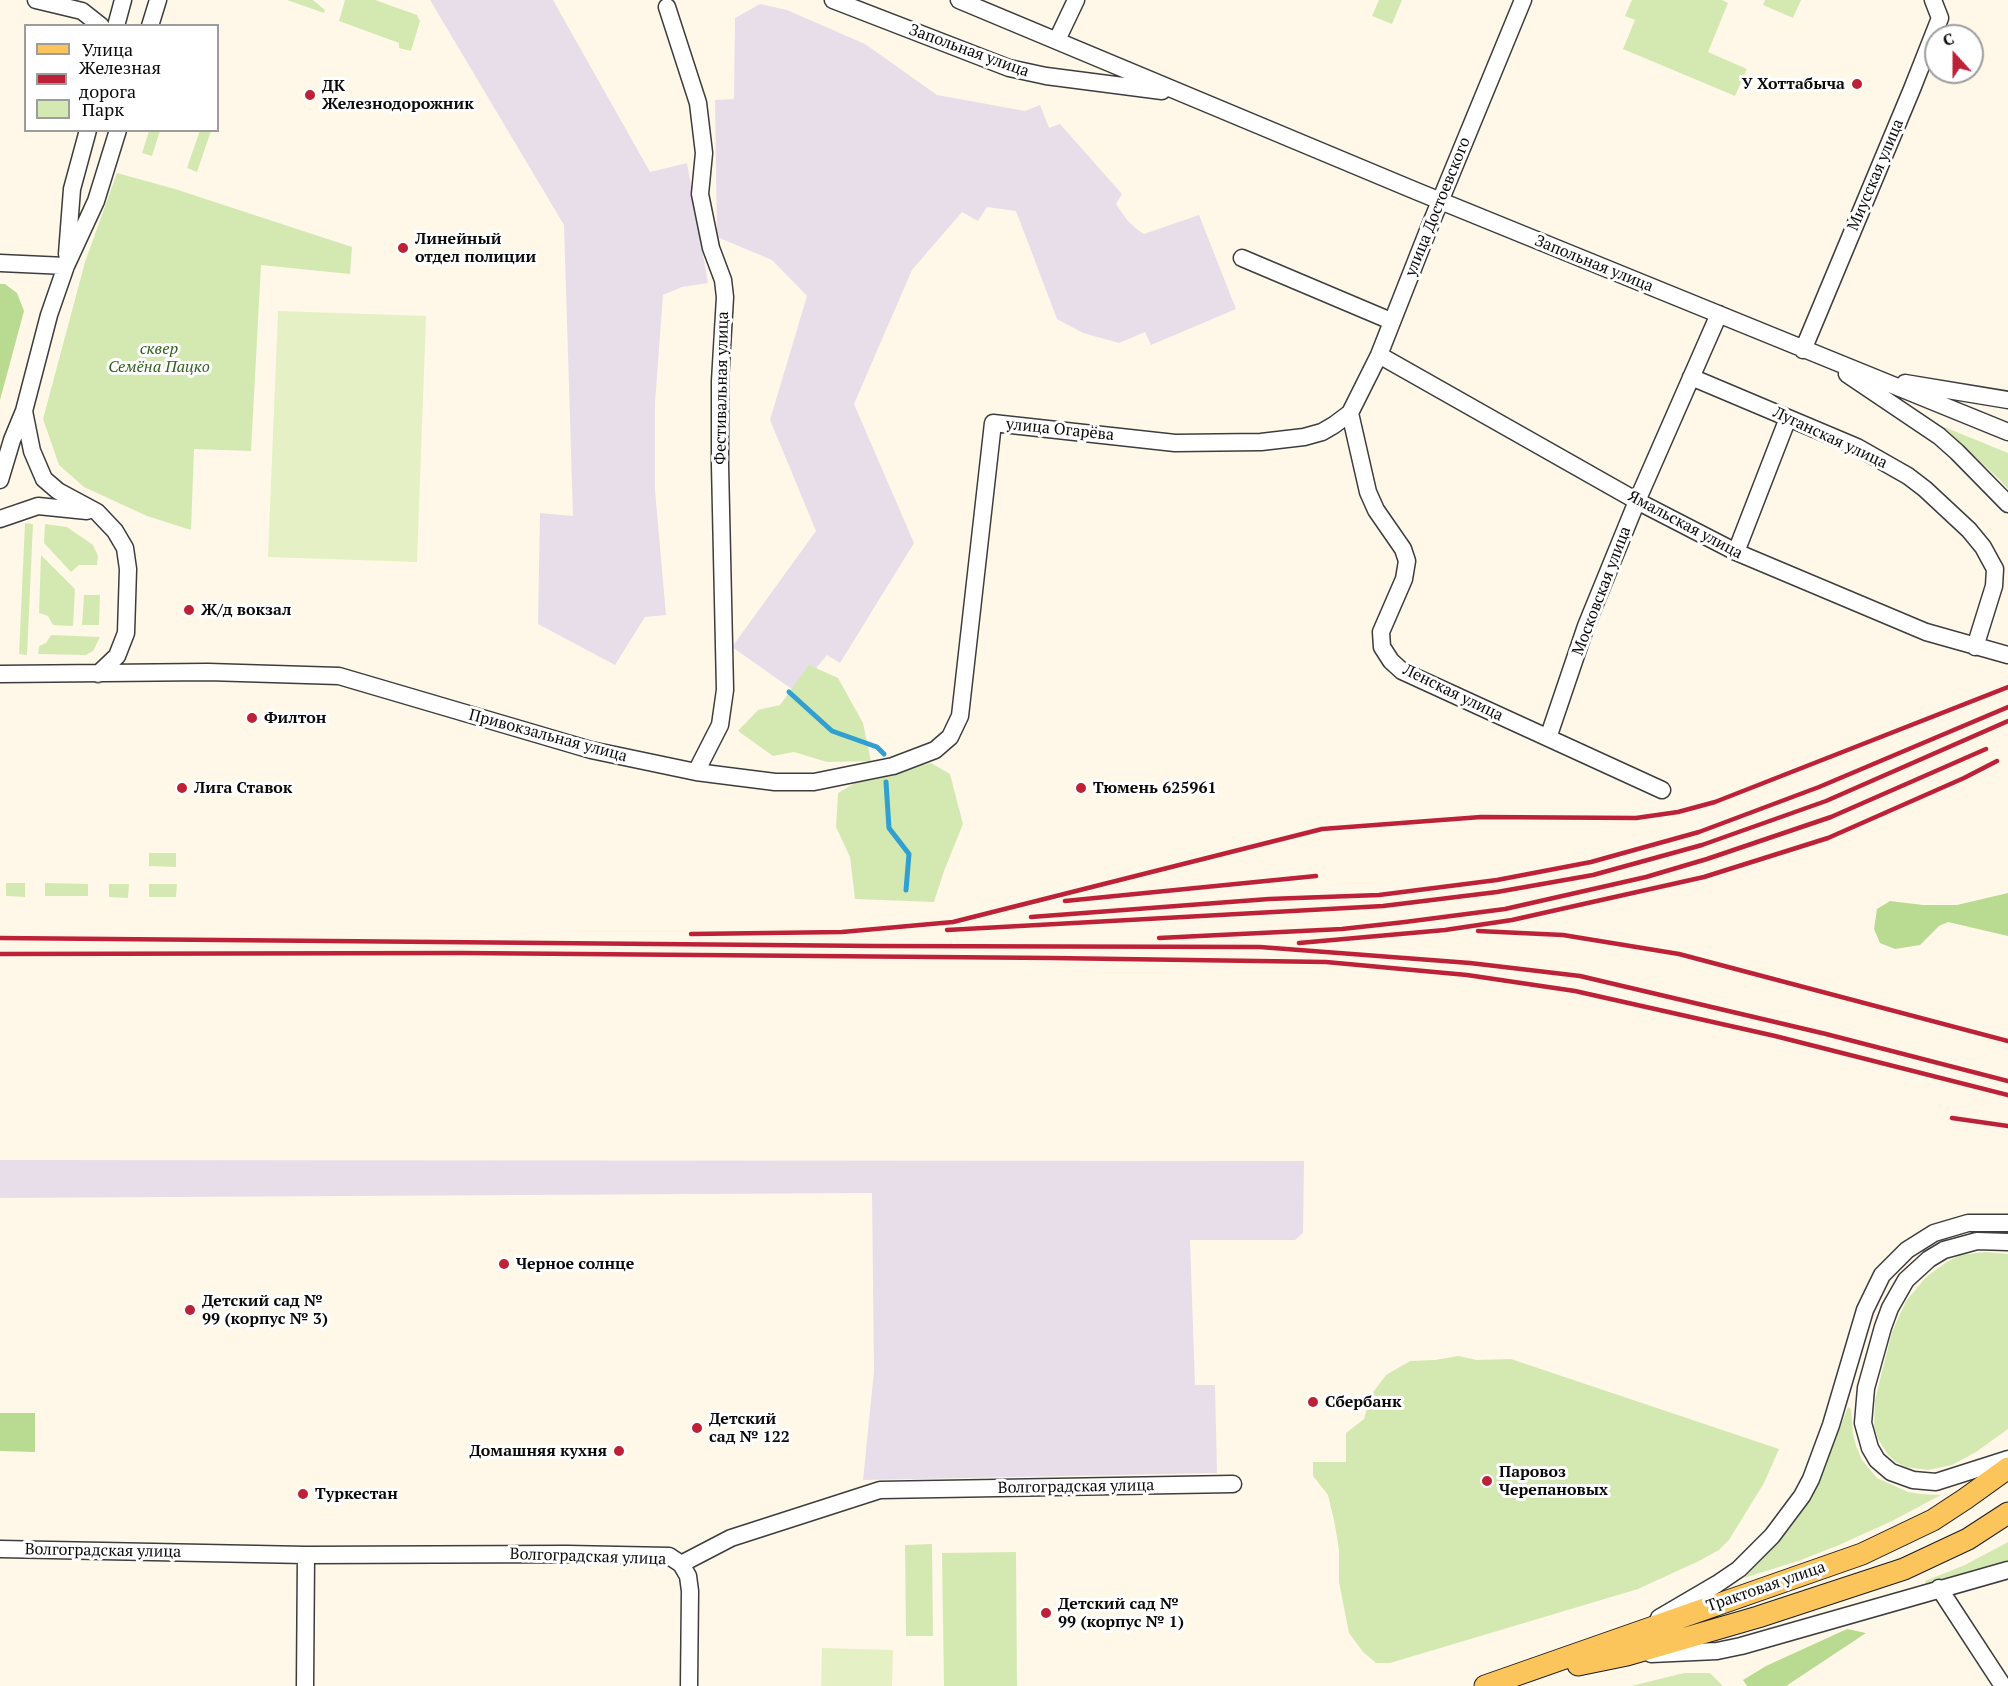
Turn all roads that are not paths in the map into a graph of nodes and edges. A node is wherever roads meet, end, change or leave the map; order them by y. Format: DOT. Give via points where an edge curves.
graph roads {
  1 [pos="36,0"];
  2 [pos="123,0"];
  3 [pos="158,0"];
  4 [pos="833,0"];
  5 [pos="959,0"];
  6 [pos="1076,0"];
  7 [pos="1523,0"];
  8 [pos="1933,0"];
  9 [pos="667,7"];
  10 [pos="98,24"];
  11 [pos="117,24"];
  12 [pos="151,24"];
  13 [pos="1057,40"];
  14 [pos="1181,93"];
  15 [pos="87,132"];
  16 [pos="117,132"];
  17 [pos="1440,201"];
  18 [pos="1242,258"];
  19 [pos="0,263"];
  20 [pos="66,266"];
  21 [pos="1719,314"];
  22 [pos="1391,321"];
  23 [pos="1803,350"];
  24 [pos="1379,355"];
  25 [pos="1827,359"];
  26 [pos="1869,376"];
  27 [pos="1691,377"];
  28 [pos="2008,400"];
  29 [pos="24,411"];
  30 [pos="1350,413"];
  31 [pos="1788,418"];
  32 [pos="2008,432"];
  33 [pos="0,480"];
  34 [pos="1637,501"];
  35 [pos="2008,504"];
  36 [pos="97,512"];
  37 [pos="0,519"];
  38 [pos="1736,552"];
  39 [pos="1975,647"];
  40 [pos="2008,656"];
  41 [pos="0,674"];
  42 [pos="98,674"];
  43 [pos="1548,738"];
  44 [pos="935,750"];
  45 [pos="696,772"];
  46 [pos="1662,790"];
  47 [pos="2008,1223"];
  48 [pos="2008,1242"];
  49 [pos="2008,1459"];
  50 [pos="2008,1468"];
  51 [pos="1233,1484"];
  52 [pos="2008,1513"];
  53 [pos="0,1549"];
  54 [pos="306,1555"];
  55 [pos="681,1564"];
  56 [pos="2008,1570"];
  57 [pos="1939,1588"];
  58 [pos="1628,1645"];
  59 [pos="305,1686"];
  60 [pos="689,1686"];
  61 [pos="1485,1686"];
  62 [pos="2003,1686"];
  1 -- 10 [label="street" via="82,11"];
  2 -- 11 [label="street"];
  3 -- 12 [label="street"];
  4 -- 14 [label="street, Запольная улица" via="1009,68"];
  5 -- 13 [label="street, Запольная улица"];
  6 -- 13 [label="street"];
  7 -- 17 [label="street, улица Достоевского"];
  8 -- 23 [label="street, Миусская улица" via="1940,18"];
  9 -- 45 [label="street, Фестивальная улица" via="698,103 704,153 700,194 725,297 720,444 725,690 720,725"];
  13 -- 14 [label="street, Запольная улица"];
  14 -- 17 [label="street, Запольная улица"];
  15 -- 20 [label="street" via="72,189"];
  16 -- 20 [label="street" via="96,201"];
  17 -- 21 [label="street, Запольная улица"];
  17 -- 22 [label="street, улица Достоевского"];
  18 -- 22 [label="street"];
  19 -- 20 [label="street"];
  20 -- 29 [label="street"];
  21 -- 23 [label="street, Запольная улица"];
  21 -- 27 [label="street, Московская улица"];
  22 -- 24 [label="street, улица Достоевского"];
  23 -- 25 [label="street, Запольная улица"];
  24 -- 30 [label="street, улица Достоевского"];
  24 -- 34 [label="street, Ямальская улица"];
  25 -- 26 [label="street, Запольная улица"];
  25 -- 35 [label="street" via="1938,436"];
  26 -- 28 [label="street"];
  26 -- 32 [label="street, Запольная улица"];
  27 -- 31 [label="street, Луганская улица"];
  27 -- 34 [label="street, Московская улица"];
  29 -- 33 [label="street"];
  29 -- 36 [label="street" via="32,451 44,479"];
  30 -- 43 [label="street, Ленская улица" via="1368,492 1407,561 1404,579 1381,632 1382,647 1402,670"];
  30 -- 44 [label="street, улица Огарёва" via="1335,425 1304,438 1261,442 1175,443 993,423 960,716 950,736"];
  31 -- 38 [label="street"];
  31 -- 39 [label="street, Луганская улица" via="1857,447 1908,476 1940,502 1983,547 1996,575"];
  34 -- 38 [label="street, Ямальская улица"];
  34 -- 43 [label="street, Московская улица" via="1586,626"];
  36 -- 37 [label="street" via="38,506"];
  36 -- 42 [label="street" via="125,548 128,569 126,633 117,656"];
  38 -- 39 [label="street, Ямальская улица" via="1926,632"];
  39 -- 40 [label="street, Ямальская улица"];
  41 -- 42 [label="street"];
  42 -- 45 [label="street, Привокзальная улица" via="339,676 591,750"];
  43 -- 46 [label="street, Ленская улица"];
  44 -- 45 [label="street, Привокзальная улица" via="893,766 814,782 775,782"];
  47 -- 58 [label="street" via="1949,1227 1921,1240 1882,1275 1865,1310 1820,1457 1802,1496 1760,1550 1739,1569"];
  48 -- 49 [label="street" via="1977,1241 1944,1250 1906,1280 1883,1327 1866,1388 1863,1423 1877,1460 1891,1472 1913,1480 1936,1482"];
  50 -- 58 [label="main road, Трактовая улица" via="1933,1520 1862,1554"];
  51 -- 55 [label="street, Волгоградская улица" via="880,1490 731,1538"];
  52 -- 58 [label="main road, Трактовая улица" via="1944,1551 1904,1569 1758,1617"];
  53 -- 54 [label="street, Волгоградская улица"];
  54 -- 55 [label="street, Волгоградская улица" via="605,1554 669,1556"];
  54 -- 59 [label="street"];
  55 -- 60 [label="street" via="690,1591"];
  56 -- 57 [label="street"];
  57 -- 58 [label="street" via="1717,1651"];
  57 -- 62 [label="street"];
  58 -- 61 [label="main road, Трактовая улица"];
}
